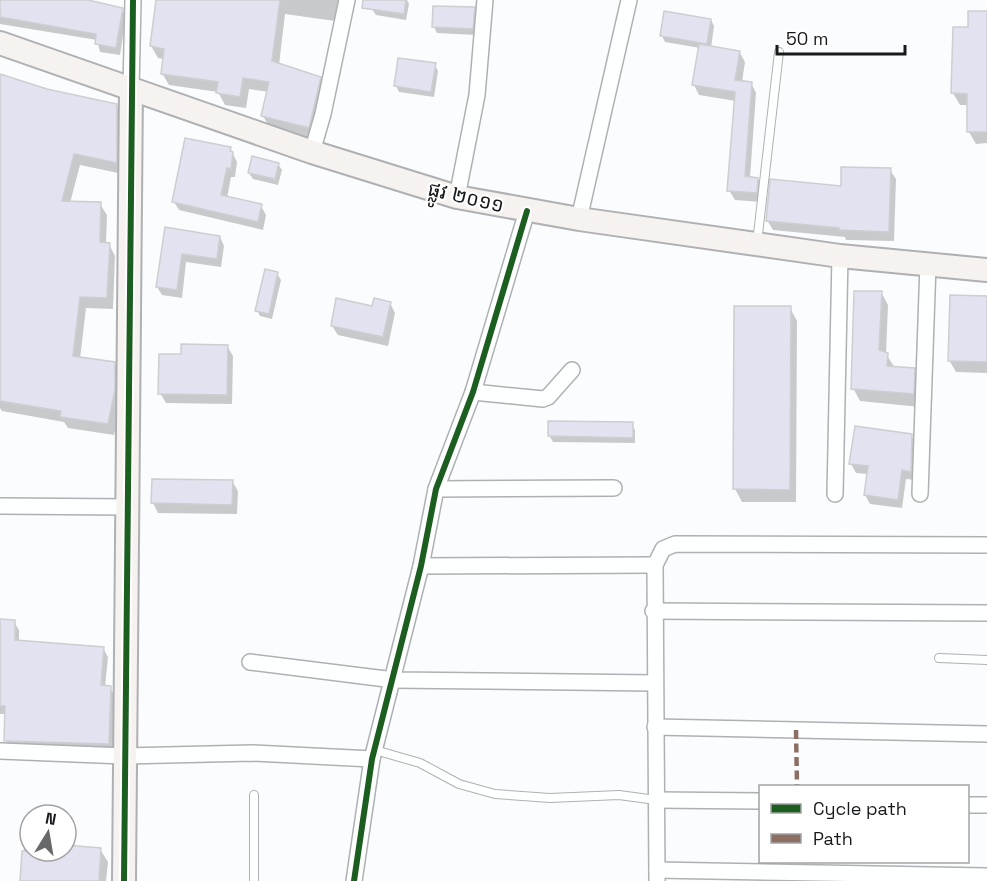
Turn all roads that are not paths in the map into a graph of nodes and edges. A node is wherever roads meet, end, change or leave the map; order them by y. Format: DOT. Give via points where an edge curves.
graph roads {
  1 [pos="133,0"];
  2 [pos="347,0"];
  3 [pos="485,0"];
  4 [pos="629,0"];
  5 [pos="0,43"];
  6 [pos="779,52"];
  7 [pos="131,89"];
  8 [pos="312,152"];
  9 [pos="457,197"];
  10 [pos="527,211"];
  11 [pos="579,219"];
  12 [pos="757,244"];
  13 [pos="840,256"];
  14 [pos="928,264"];
  15 [pos="987,270"];
  16 [pos="572,370"];
  17 [pos="473,392"];
  18 [pos="614,488"];
  19 [pos="436,489"];
  20 [pos="835,494"];
  21 [pos="920,494"];
  22 [pos="0,506"];
  23 [pos="127,507"];
  24 [pos="987,545"];
  25 [pos="655,565"];
  26 [pos="421,566"];
  27 [pos="653,611"];
  28 [pos="987,614"];
  29 [pos="939,658"];
  30 [pos="987,660"];
  31 [pos="250,662"];
  32 [pos="394,680"];
  33 [pos="654,683"];
  34 [pos="655,727"];
  35 [pos="987,734"];
  36 [pos="0,751"];
  37 [pos="373,754"];
  38 [pos="124,756"];
  39 [pos="254,795"];
  40 [pos="656,800"];
  41 [pos="759,801"];
  42 [pos="969,805"];
  43 [pos="987,805"];
  44 [pos="657,875"];
  45 [pos="788,876"];
  46 [pos="987,876"];
  47 [pos="124,881"];
  48 [pos="254,881"];
  49 [pos="354,881"];
  1 -- 7 [label="street"];
  2 -- 8 [label="street"];
  3 -- 9 [label="street" via="477,95"];
  4 -- 11 [label="street"];
  5 -- 7 [label="main road, ផ្លូវ ២០១១"];
  6 -- 12 [label="lane"];
  7 -- 8 [label="main road, ផ្លូវ ២០១១"];
  7 -- 23 [label="main road"];
  8 -- 9 [label="main road, ផ្លូវ ២០១១"];
  9 -- 10 [label="main road, ផ្លូវ ២០១១"];
  10 -- 11 [label="main road, ផ្លូវ ២០១១"];
  10 -- 17 [label="street"];
  11 -- 12 [label="main road, ផ្លូវ ២០១១"];
  12 -- 13 [label="main road, ផ្លូវ ២០១១"];
  13 -- 14 [label="main road, ផ្លូវ ២០១១"];
  13 -- 20 [label="street"];
  14 -- 15 [label="main road, ផ្លូវ ២០១១"];
  14 -- 21 [label="street"];
  16 -- 17 [label="street" via="543,399"];
  17 -- 19 [label="street"];
  18 -- 19 [label="street"];
  19 -- 26 [label="street"];
  22 -- 23 [label="street"];
  23 -- 38 [label="main road"];
  24 -- 25 [label="street" via="675,544 663,549"];
  25 -- 26 [label="street"];
  25 -- 27 [label="street"];
  26 -- 32 [label="street"];
  27 -- 28 [label="street"];
  27 -- 33 [label="street"];
  29 -- 30 [label="lane"];
  31 -- 32 [label="street"];
  32 -- 33 [label="street"];
  32 -- 37 [label="street"];
  33 -- 34 [label="street"];
  34 -- 35 [label="street"];
  34 -- 40 [label="street"];
  36 -- 38 [label="street"];
  37 -- 38 [label="street"];
  37 -- 40 [label="lane" via="420,763 459,784 495,794 550,798 619,795"];
  37 -- 49 [label="street"];
  38 -- 47 [label="main road"];
  39 -- 48 [label="lane"];
  40 -- 41 [label="street"];
  40 -- 44 [label="street"];
  42 -- 43 [label="street"];
  44 -- 45 [label="street"];
  45 -- 46 [label="street"];
}
